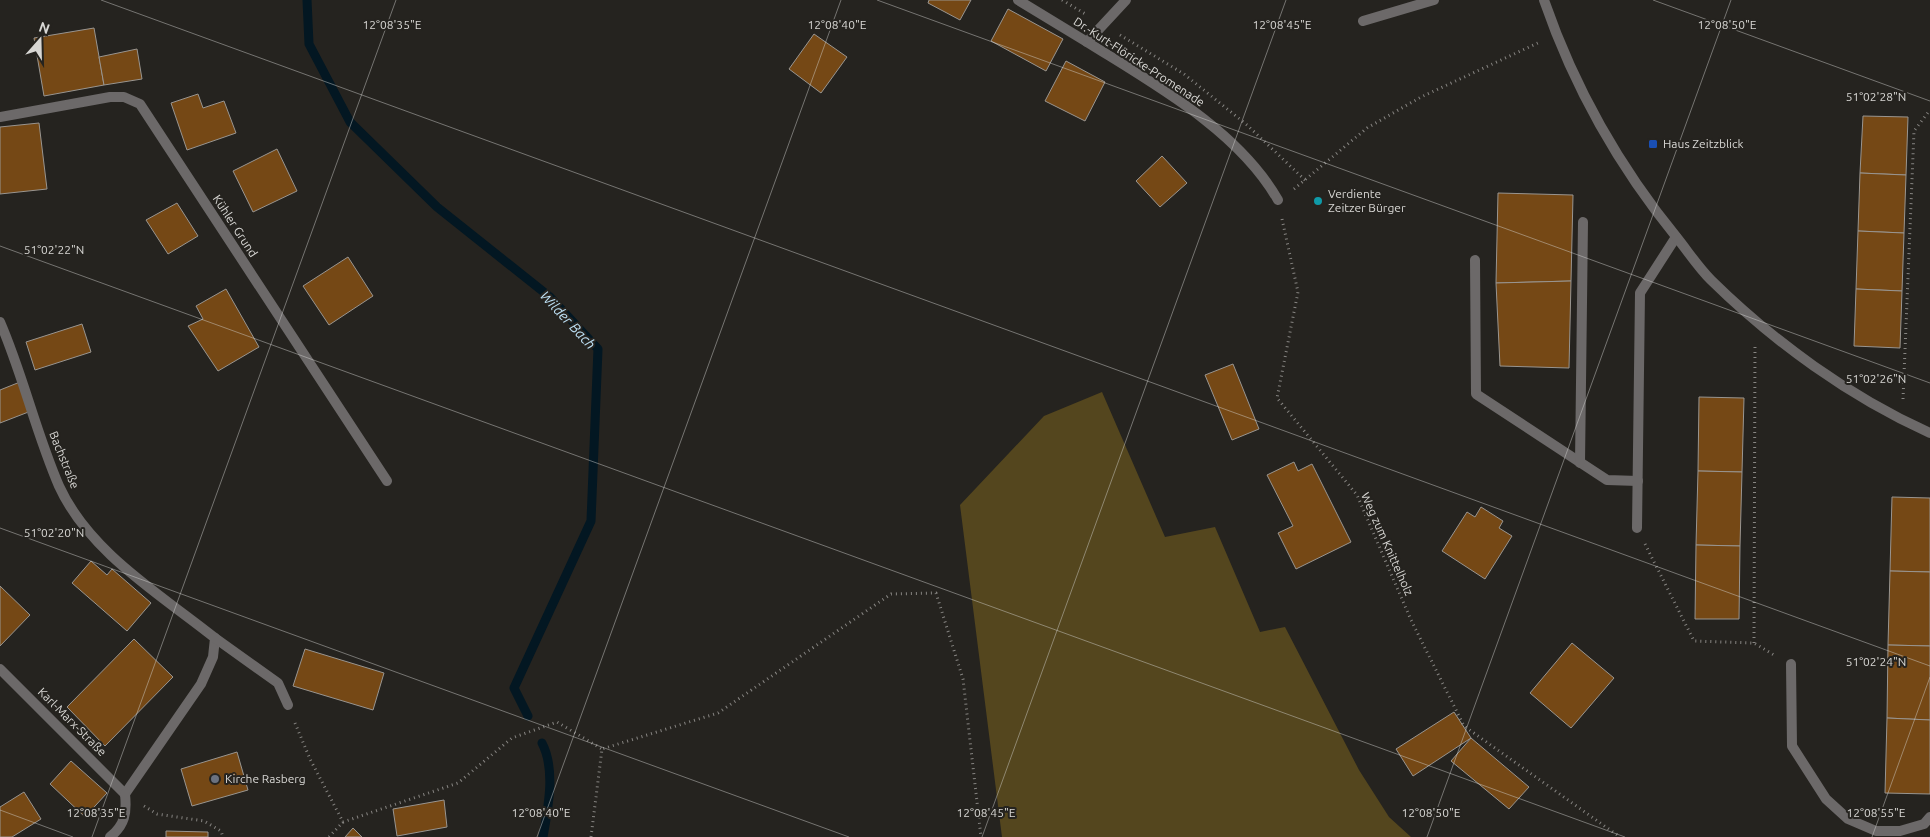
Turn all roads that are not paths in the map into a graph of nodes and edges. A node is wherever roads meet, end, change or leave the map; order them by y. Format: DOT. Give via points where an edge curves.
graph roads {
  1 [pos="1019,0"];
  2 [pos="1126,0"];
  3 [pos="1434,0"];
  4 [pos="1544,0"];
  5 [pos="1362,21"];
  6 [pos="1087,42"];
  7 [pos="0,117"];
  8 [pos="1278,200"];
  9 [pos="1583,222"];
  10 [pos="1676,237"];
  11 [pos="1474,260"];
  12 [pos="0,322"];
  13 [pos="1930,433"];
  14 [pos="1580,463"];
  15 [pos="387,481"];
  16 [pos="1638,481"];
  17 [pos="1637,528"];
  18 [pos="215,638"];
  19 [pos="1791,664"];
  20 [pos="0,669"];
  21 [pos="288,705"];
  22 [pos="125,794"];
  23 [pos="1930,817"];
  24 [pos="110,837"];
  1 -- 6 [label="street, Dr.-Kurt-Flöricke-Promenade"];
  2 -- 6 [label="street"];
  3 -- 5 [label="street"];
  4 -- 10 [label="street" via="1556,34 1603,132 1652,208"];
  6 -- 8 [label="street, Dr.-Kurt-Flöricke-Promenade" via="1204,120 1236,147 1266,179"];
  7 -- 15 [label="street, Kühler Grund" via="110,97 124,97 140,104"];
  9 -- 14 [label="street"];
  10 -- 13 [label="street" via="1710,279 1771,334 1868,402"];
  10 -- 16 [label="street" via="1640,292"];
  11 -- 14 [label="street" via="1476,394"];
  12 -- 18 [label="street, Bachstraße" via="60,486 77,515 122,564"];
  14 -- 16 [label="street" via="1607,480"];
  16 -- 17 [label="street"];
  18 -- 21 [label="street, Bachstraße" via="278,682"];
  18 -- 22 [label="street" via="213,657 201,684"];
  19 -- 23 [label="street" via="1792,746 1826,800 1848,819 1876,831 1900,831 1924,824"];
  20 -- 22 [label="street, Karl-Marx-Straße"];
  22 -- 24 [label="street" via="127,813 119,830"];
}
